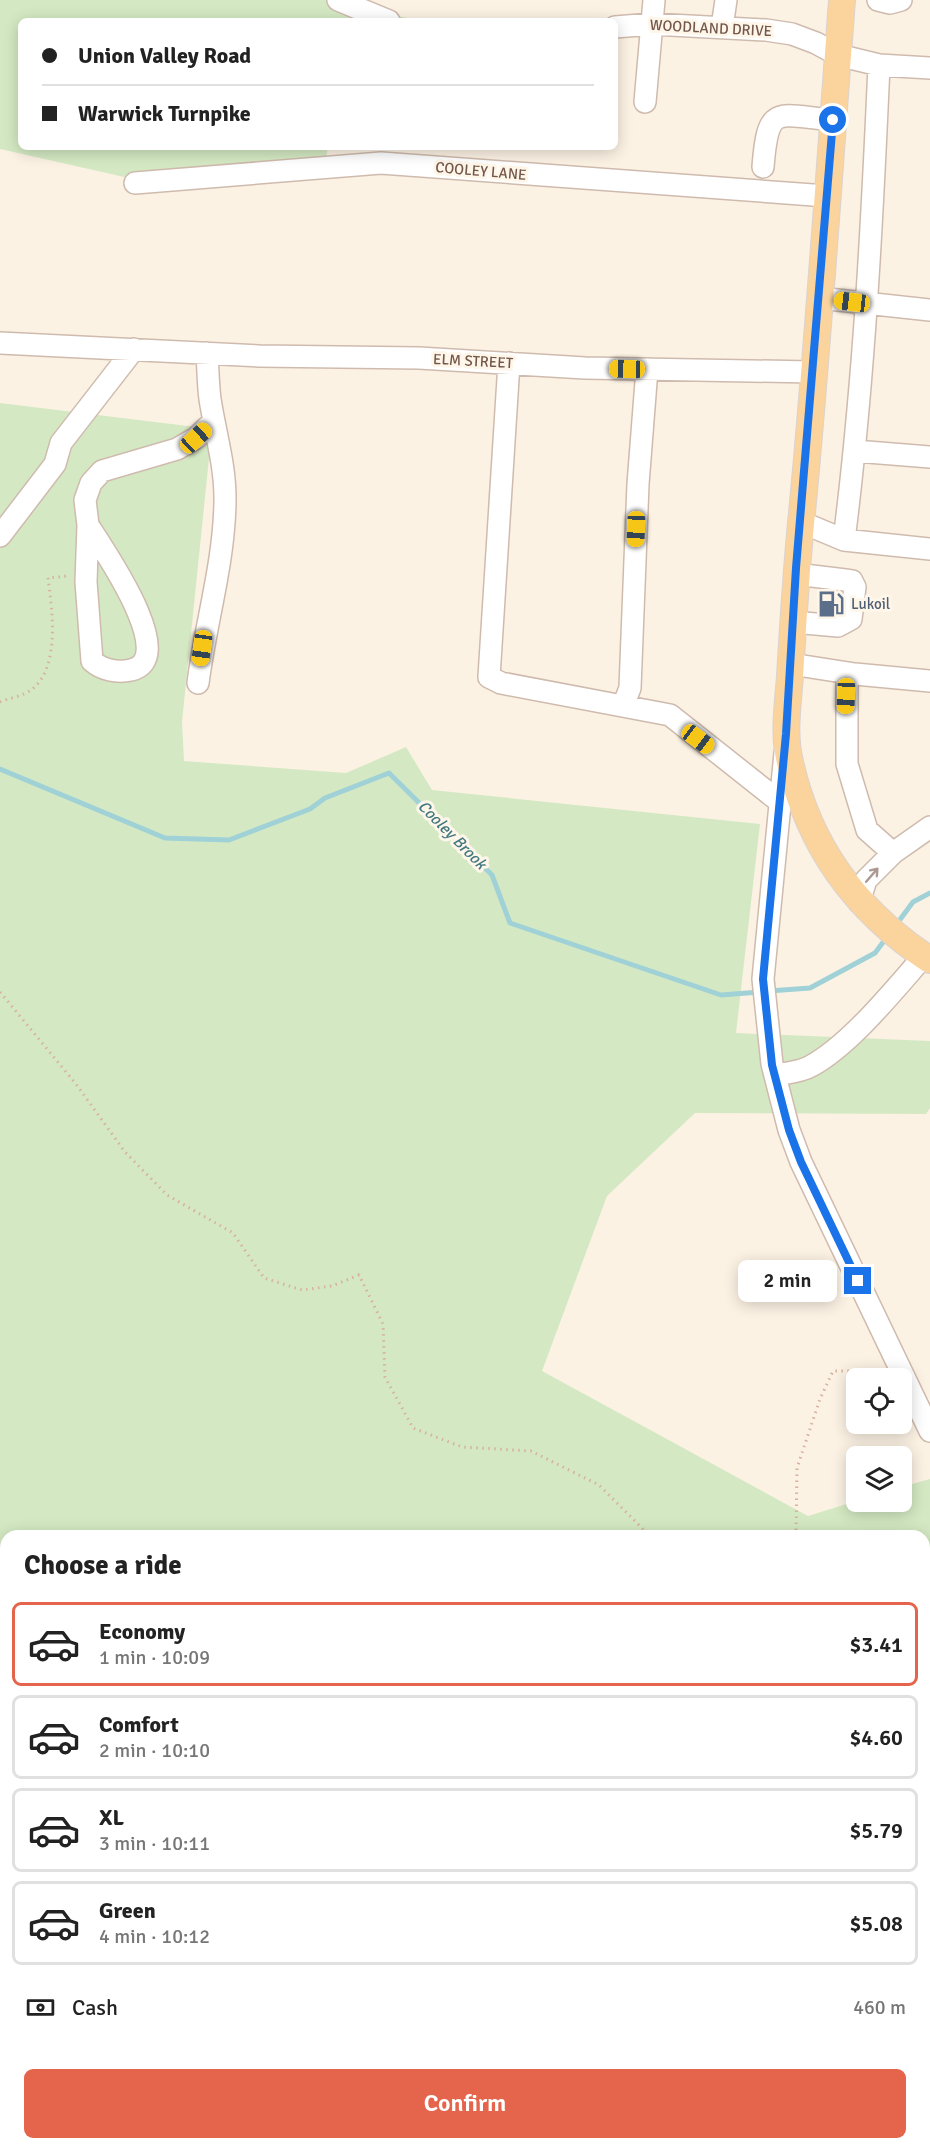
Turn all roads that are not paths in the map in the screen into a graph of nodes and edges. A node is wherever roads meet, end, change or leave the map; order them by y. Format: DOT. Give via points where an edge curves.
graph roads {
  1 [pos="338,0"];
  2 [pos="654,0"];
  3 [pos="726,0"];
  4 [pos="842,0"];
  5 [pos="878,0"];
  6 [pos="901,0"];
  7 [pos="382,18"];
  8 [pos="652,24"];
  9 [pos="618,27"];
  10 [pos="722,27"];
  11 [pos="838,55"];
  12 [pos="879,65"];
  13 [pos="930,68"];
  14 [pos="645,102"];
  15 [pos="833,120"];
  16 [pos="763,167"];
  17 [pos="135,183"];
  18 [pos="827,196"];
  19 [pos="819,298"];
  20 [pos="868,304"];
  21 [pos="930,310"];
  22 [pos="0,342"];
  23 [pos="134,349"];
  24 [pos="207,353"];
  25 [pos="509,363"];
  26 [pos="647,369"];
  27 [pos="812,372"];
  28 [pos="214,421"];
  29 [pos="855,451"];
  30 [pos="930,457"];
  31 [pos="801,522"];
  32 [pos="88,525"];
  33 [pos="0,536"];
  34 [pos="844,540"];
  35 [pos="930,549"];
  36 [pos="796,574"];
  37 [pos="793,622"];
  38 [pos="790,664"];
  39 [pos="847,673"];
  40 [pos="930,681"];
  41 [pos="198,683"];
  42 [pos="623,706"];
  43 [pos="786,734"];
  44 [pos="780,802"];
  45 [pos="930,827"];
  46 [pos="893,853"];
  47 [pos="859,902"];
  48 [pos="927,958"];
  49 [pos="775,1075"];
  50 [pos="930,1431"];
  1 -- 7 [label="street"];
  2 -- 8 [label="street"];
  3 -- 10 [label="street"];
  4 -- 11 [label="main road"];
  5 -- 6 [label="street"];
  8 -- 9 [label="street, WOODLAND DRIVE"];
  8 -- 10 [label="street, WOODLAND DRIVE"];
  8 -- 14 [label="street"];
  10 -- 11 [label="street, WOODLAND DRIVE" via="792,34"];
  11 -- 12 [label="street, WOODLAND DRIVE"];
  11 -- 15 [label="main road"];
  12 -- 13 [label="street, WOODLAND DRIVE"];
  12 -- 20 [label="street"];
  15 -- 16 [label="street" via="784,115 776,118 766,131"];
  15 -- 18 [label="main road"];
  17 -- 18 [label="street, COOLEY LANE" via="381,163"];
  18 -- 19 [label="main road"];
  19 -- 20 [label="street"];
  19 -- 27 [label="main road"];
  20 -- 21 [label="street"];
  20 -- 29 [label="street"];
  22 -- 23 [label="street, ELM STREET"];
  23 -- 24 [label="street, ELM STREET"];
  23 -- 33 [label="street" via="61,443 55,464"];
  24 -- 25 [label="street, ELM STREET"];
  24 -- 28 [label="street"];
  25 -- 26 [label="street, ELM STREET"];
  25 -- 42 [label="street" via="489,677 501,683"];
  26 -- 27 [label="street, ELM STREET"];
  26 -- 42 [label="street" via="630,688"];
  27 -- 31 [label="main road"];
  28 -- 32 [label="street" via="196,438 177,448 102,471 91,483 85,500"];
  28 -- 41 [label="street" via="224,475 224,523"];
  29 -- 30 [label="street"];
  29 -- 34 [label="street"];
  31 -- 34 [label="street"];
  31 -- 36 [label="main road"];
  32 -- 32 [label="street" via="86,575 92,661 100,668 130,670 139,667 147,655 147,637 133,600"];
  34 -- 35 [label="street"];
  36 -- 37 [label="main road"];
  36 -- 37 [label="street" via="845,580 855,587 851,619 838,626"];
  37 -- 38 [label="main road"];
  38 -- 39 [label="street"];
  38 -- 43 [label="main road"];
  39 -- 40 [label="street"];
  39 -- 46 [label="street" via="847,764 867,830"];
  42 -- 44 [label="street" via="670,715"];
  43 -- 44 [label="street"];
  43 -- 47 [label="main road" via="794,778 814,831"];
  44 -- 49 [label="street" via="763,979"];
  45 -- 46 [label="street"];
  47 -- 46 [label="street, one-way" via="866,880"];
  47 -- 48 [label="main road"];
  48 -- 49 [label="street" via="842,1042 810,1067"];
  49 -- 50 [label="street" via="801,1162"];
}
